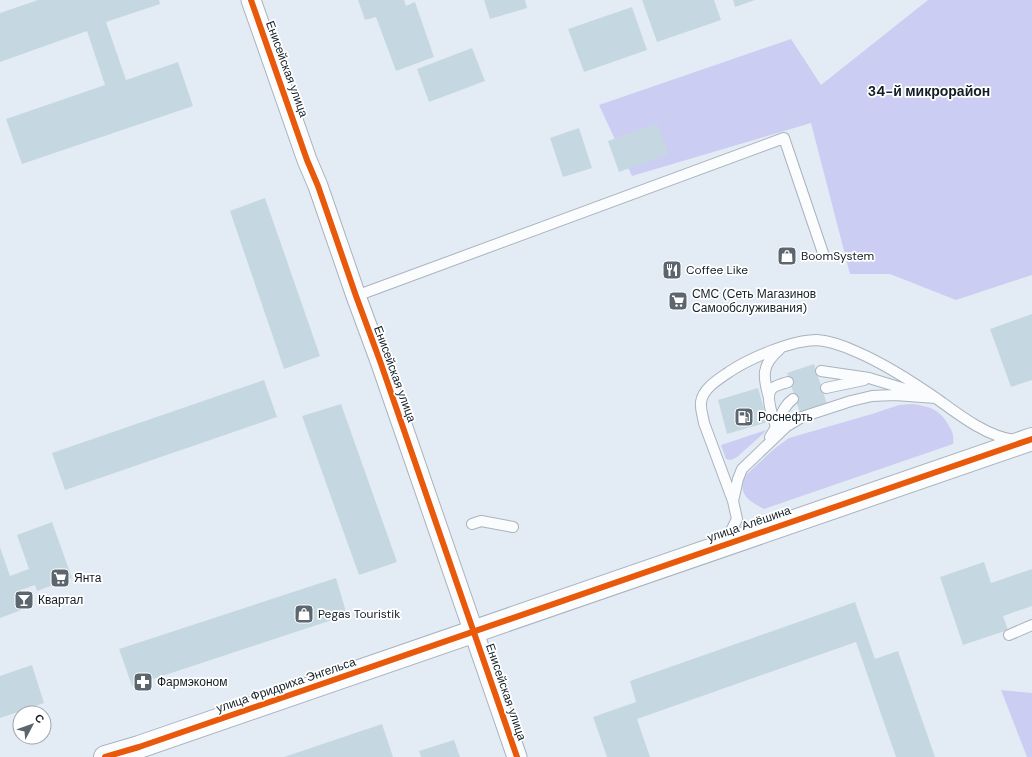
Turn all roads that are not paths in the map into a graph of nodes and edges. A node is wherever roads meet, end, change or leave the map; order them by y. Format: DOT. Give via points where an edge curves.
graph roads {
  1 [pos="251,0"];
  2 [pos="823,253"];
  3 [pos="356,296"];
  4 [pos="784,347"];
  5 [pos="821,371"];
  6 [pos="869,378"];
  7 [pos="788,382"];
  8 [pos="826,388"];
  9 [pos="769,398"];
  10 [pos="936,398"];
  11 [pos="793,399"];
  12 [pos="776,427"];
  13 [pos="1032,438"];
  14 [pos="761,450"];
  15 [pos="733,501"];
  16 [pos="472,524"];
  17 [pos="513,527"];
  18 [pos="724,545"];
  19 [pos="1032,625"];
  20 [pos="474,632"];
  21 [pos="1009,634"];
  22 [pos="105,757"];
  23 [pos="517,757"];
  1 -- 3 [label="street, Енисейская улица"];
  2 -- 3 [label="lane" via="784,138"];
  3 -- 20 [label="street, Енисейская улица"];
  4 -- 9 [label="lane" via="770,359 765,370"];
  4 -- 10 [label="lane" via="818,340 839,344 901,374"];
  4 -- 15 [label="lane" via="733,370 718,380 702,397 704,423"];
  5 -- 6 [label="lane"];
  6 -- 8 [label="lane"];
  6 -- 10 [label="lane"];
  7 -- 9 [label="lane" via="772,388"];
  9 -- 12 [label="lane"];
  10 -- 13 [label="lane" via="991,434 1013,440"];
  10 -- 14 [label="lane" via="872,396 851,402 795,420"];
  11 -- 12 [label="lane" via="786,405"];
  12 -- 14 [label="lane"];
  13 -- 18 [label="street, улица Алёшина"];
  14 -- 15 [label="lane" via="742,469"];
  15 -- 18 [label="lane" via="737,519"];
  16 -- 17 [label="lane" via="481,521"];
  18 -- 20 [label="street, улица Алёшина"];
  19 -- 21 [label="lane"];
  20 -- 22 [label="street, улица Фридриха Энгельса"];
  20 -- 23 [label="street, Енисейская улица"];
}
